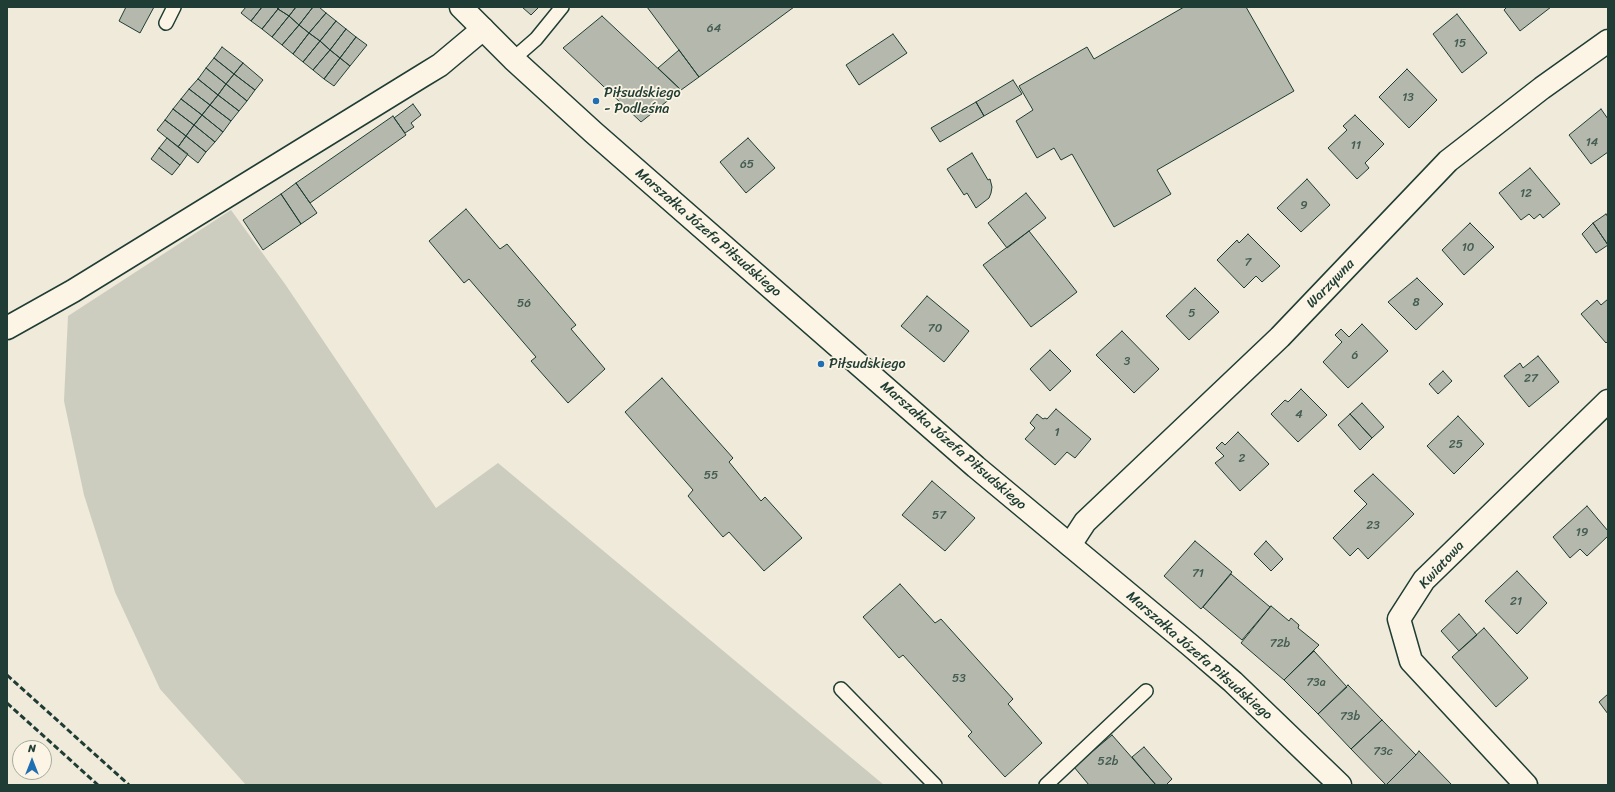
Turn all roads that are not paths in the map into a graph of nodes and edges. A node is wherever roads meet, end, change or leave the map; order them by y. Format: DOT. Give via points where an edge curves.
graph roads {
  1 [pos="174,7"];
  2 [pos="461,7"];
  3 [pos="562,7"];
  4 [pos="166,23"];
  5 [pos="483,29"];
  6 [pos="1608,40"];
  7 [pos="513,60"];
  8 [pos="7,328"];
  9 [pos="1608,401"];
  10 [pos="1070,544"];
  11 [pos="841,689"];
  12 [pos="1146,691"];
  13 [pos="935,785"];
  14 [pos="1046,785"];
  15 [pos="1340,785"];
  16 [pos="1526,785"];
  1 -- 4 [label="lane"];
  2 -- 5 [label="street, Marszałka Józefa Piłsudskiego"];
  3 -- 7 [label="lane" via="536,39"];
  5 -- 7 [label="street, Marszałka Józefa Piłsudskiego"];
  5 -- 8 [label="street" via="440,65 73,291"];
  6 -- 10 [label="street, Warzywna" via="1448,161 1280,337 1085,522"];
  7 -- 10 [label="street, Marszałka Józefa Piłsudskiego" via="920,419"];
  9 -- 16 [label="street, Kwiatowa" via="1424,580 1399,619 1411,661"];
  10 -- 15 [label="street, Marszałka Józefa Piłsudskiego" via="1233,682"];
  11 -- 13 [label="lane"];
  12 -- 14 [label="lane"];
}
